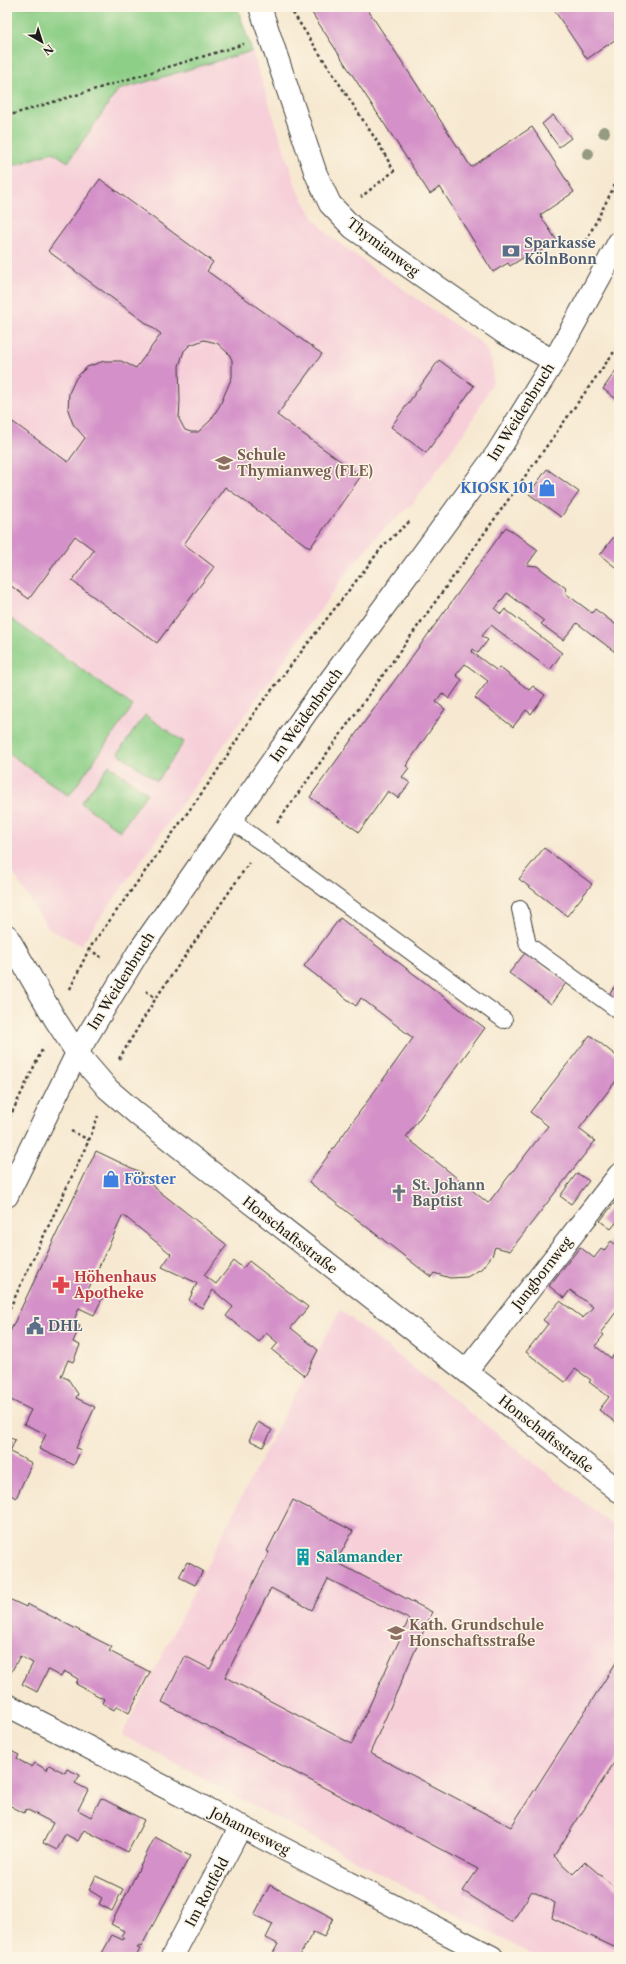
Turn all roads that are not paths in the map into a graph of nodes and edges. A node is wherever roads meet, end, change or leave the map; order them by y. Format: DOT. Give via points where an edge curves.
graph roads {
  1 [pos="260,7"];
  2 [pos="619,242"];
  3 [pos="554,361"];
  4 [pos="231,820"];
  5 [pos="520,909"];
  6 [pos="7,936"];
  7 [pos="619,1011"];
  8 [pos="504,1020"];
  9 [pos="78,1053"];
  10 [pos="619,1175"];
  11 [pos="7,1196"];
  12 [pos="466,1371"];
  13 [pos="619,1491"];
  14 [pos="7,1705"];
  15 [pos="241,1826"];
  16 [pos="490,1956"];
  17 [pos="172,1957"];
  1 -- 3 [label="street, Thymianweg" via="316,174 330,204 353,228 504,333"];
  2 -- 3 [label="street, Im Weidenbruch"];
  3 -- 4 [label="street, Im Weidenbruch" via="497,453 306,713"];
  4 -- 8 [label="lane"];
  4 -- 9 [label="street, Im Weidenbruch" via="139,951 91,1027"];
  5 -- 7 [label="lane" via="528,945"];
  6 -- 9 [label="street, Honschaftsstraße" via="55,1019"];
  9 -- 11 [label="street, Im Weidenbruch"];
  9 -- 12 [label="street, Honschaftsstraße" via="108,1089 143,1119"];
  10 -- 12 [label="street, Jungbornweg"];
  12 -- 13 [label="street, Honschaftsstraße"];
  14 -- 15 [label="street, Johannesweg"];
  15 -- 16 [label="street, Johannesweg"];
  15 -- 17 [label="street, Im Rottfeld"];
}
